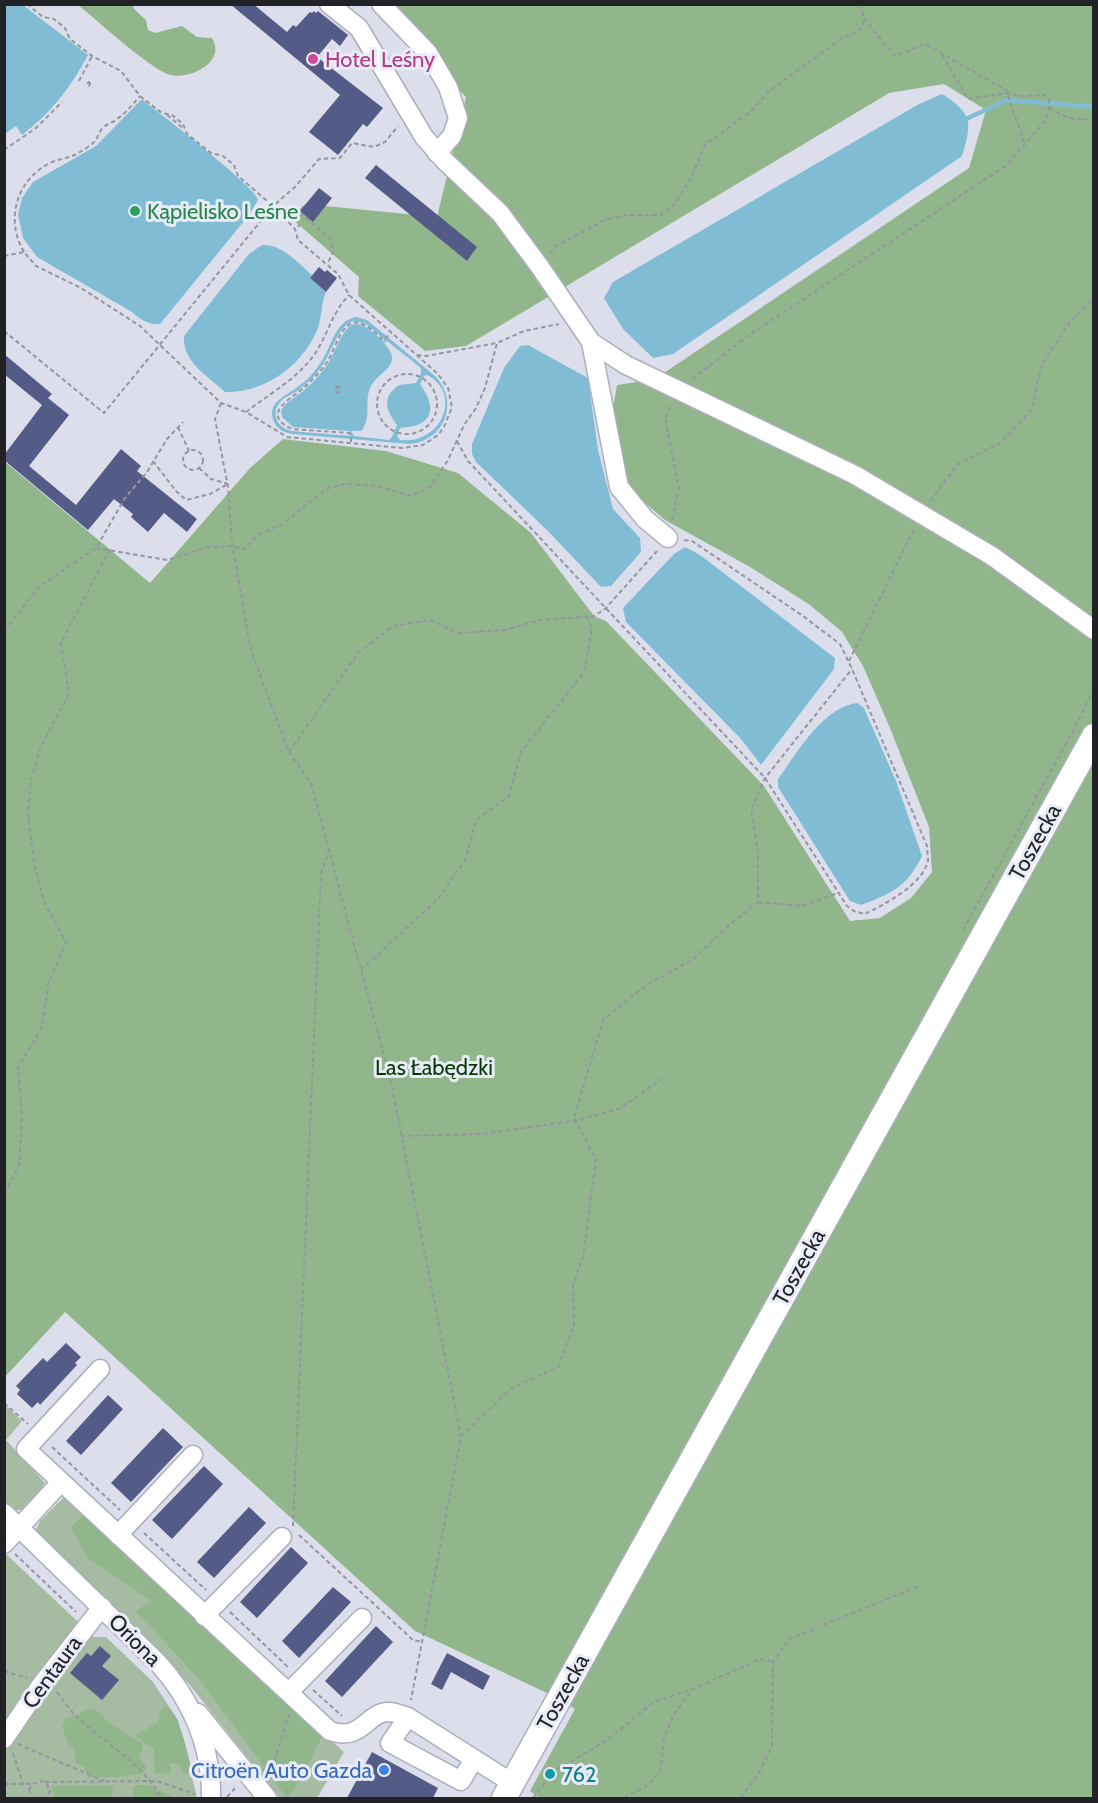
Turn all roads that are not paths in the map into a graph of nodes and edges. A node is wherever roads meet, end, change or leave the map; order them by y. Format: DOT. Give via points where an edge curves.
graph roads {
  1 [pos="329,4"];
  2 [pos="381,4"];
  3 [pos="437,153"];
  4 [pos="591,342"];
  5 [pos="668,538"];
  6 [pos="1094,630"];
  7 [pos="1094,736"];
  8 [pos="100,1369"];
  9 [pos="194,1455"];
  10 [pos="61,1482"];
  11 [pos="4,1514"];
  12 [pos="20,1528"];
  13 [pos="118,1535"];
  14 [pos="282,1537"];
  15 [pos="7,1547"];
  16 [pos="102,1607"];
  17 [pos="204,1616"];
  18 [pos="362,1618"];
  19 [pos="295,1690"];
  20 [pos="184,1695"];
  21 [pos="408,1717"];
  22 [pos="5,1737"];
  23 [pos="474,1759"];
  24 [pos="511,1793"];
  25 [pos="205,1797"];
  26 [pos="267,1798"];
  1 -- 3 [label="street" via="359,28"];
  2 -- 3 [label="street" via="428,53 448,87 458,118 452,136"];
  3 -- 4 [label="street" via="500,213"];
  4 -- 5 [label="street" via="619,487 645,519"];
  4 -- 6 [label="street" via="626,365 855,475 992,556"];
  7 -- 24 [label="main road, Toszecka"];
  8 -- 10 [label="street" via="26,1449"];
  9 -- 13 [label="street"];
  10 -- 12 [label="street"];
  10 -- 13 [label="street"];
  11 -- 12 [label="street, Oriona"];
  12 -- 15 [label="street"];
  12 -- 16 [label="street, Oriona"];
  13 -- 17 [label="street"];
  14 -- 17 [label="street"];
  16 -- 20 [label="street, Oriona"];
  16 -- 22 [label="street, Centaura"];
  17 -- 19 [label="street"];
  18 -- 19 [label="street"];
  19 -- 21 [label="street" via="330,1731 357,1731 380,1713"];
  20 -- 25 [label="street, Oriona" via="202,1738 210,1776"];
  20 -- 26 [label="street"];
  21 -- 23 [label="street"];
  21 -- 23 [label="street" via="390,1743 460,1781"];
  23 -- 24 [label="street"];
}
